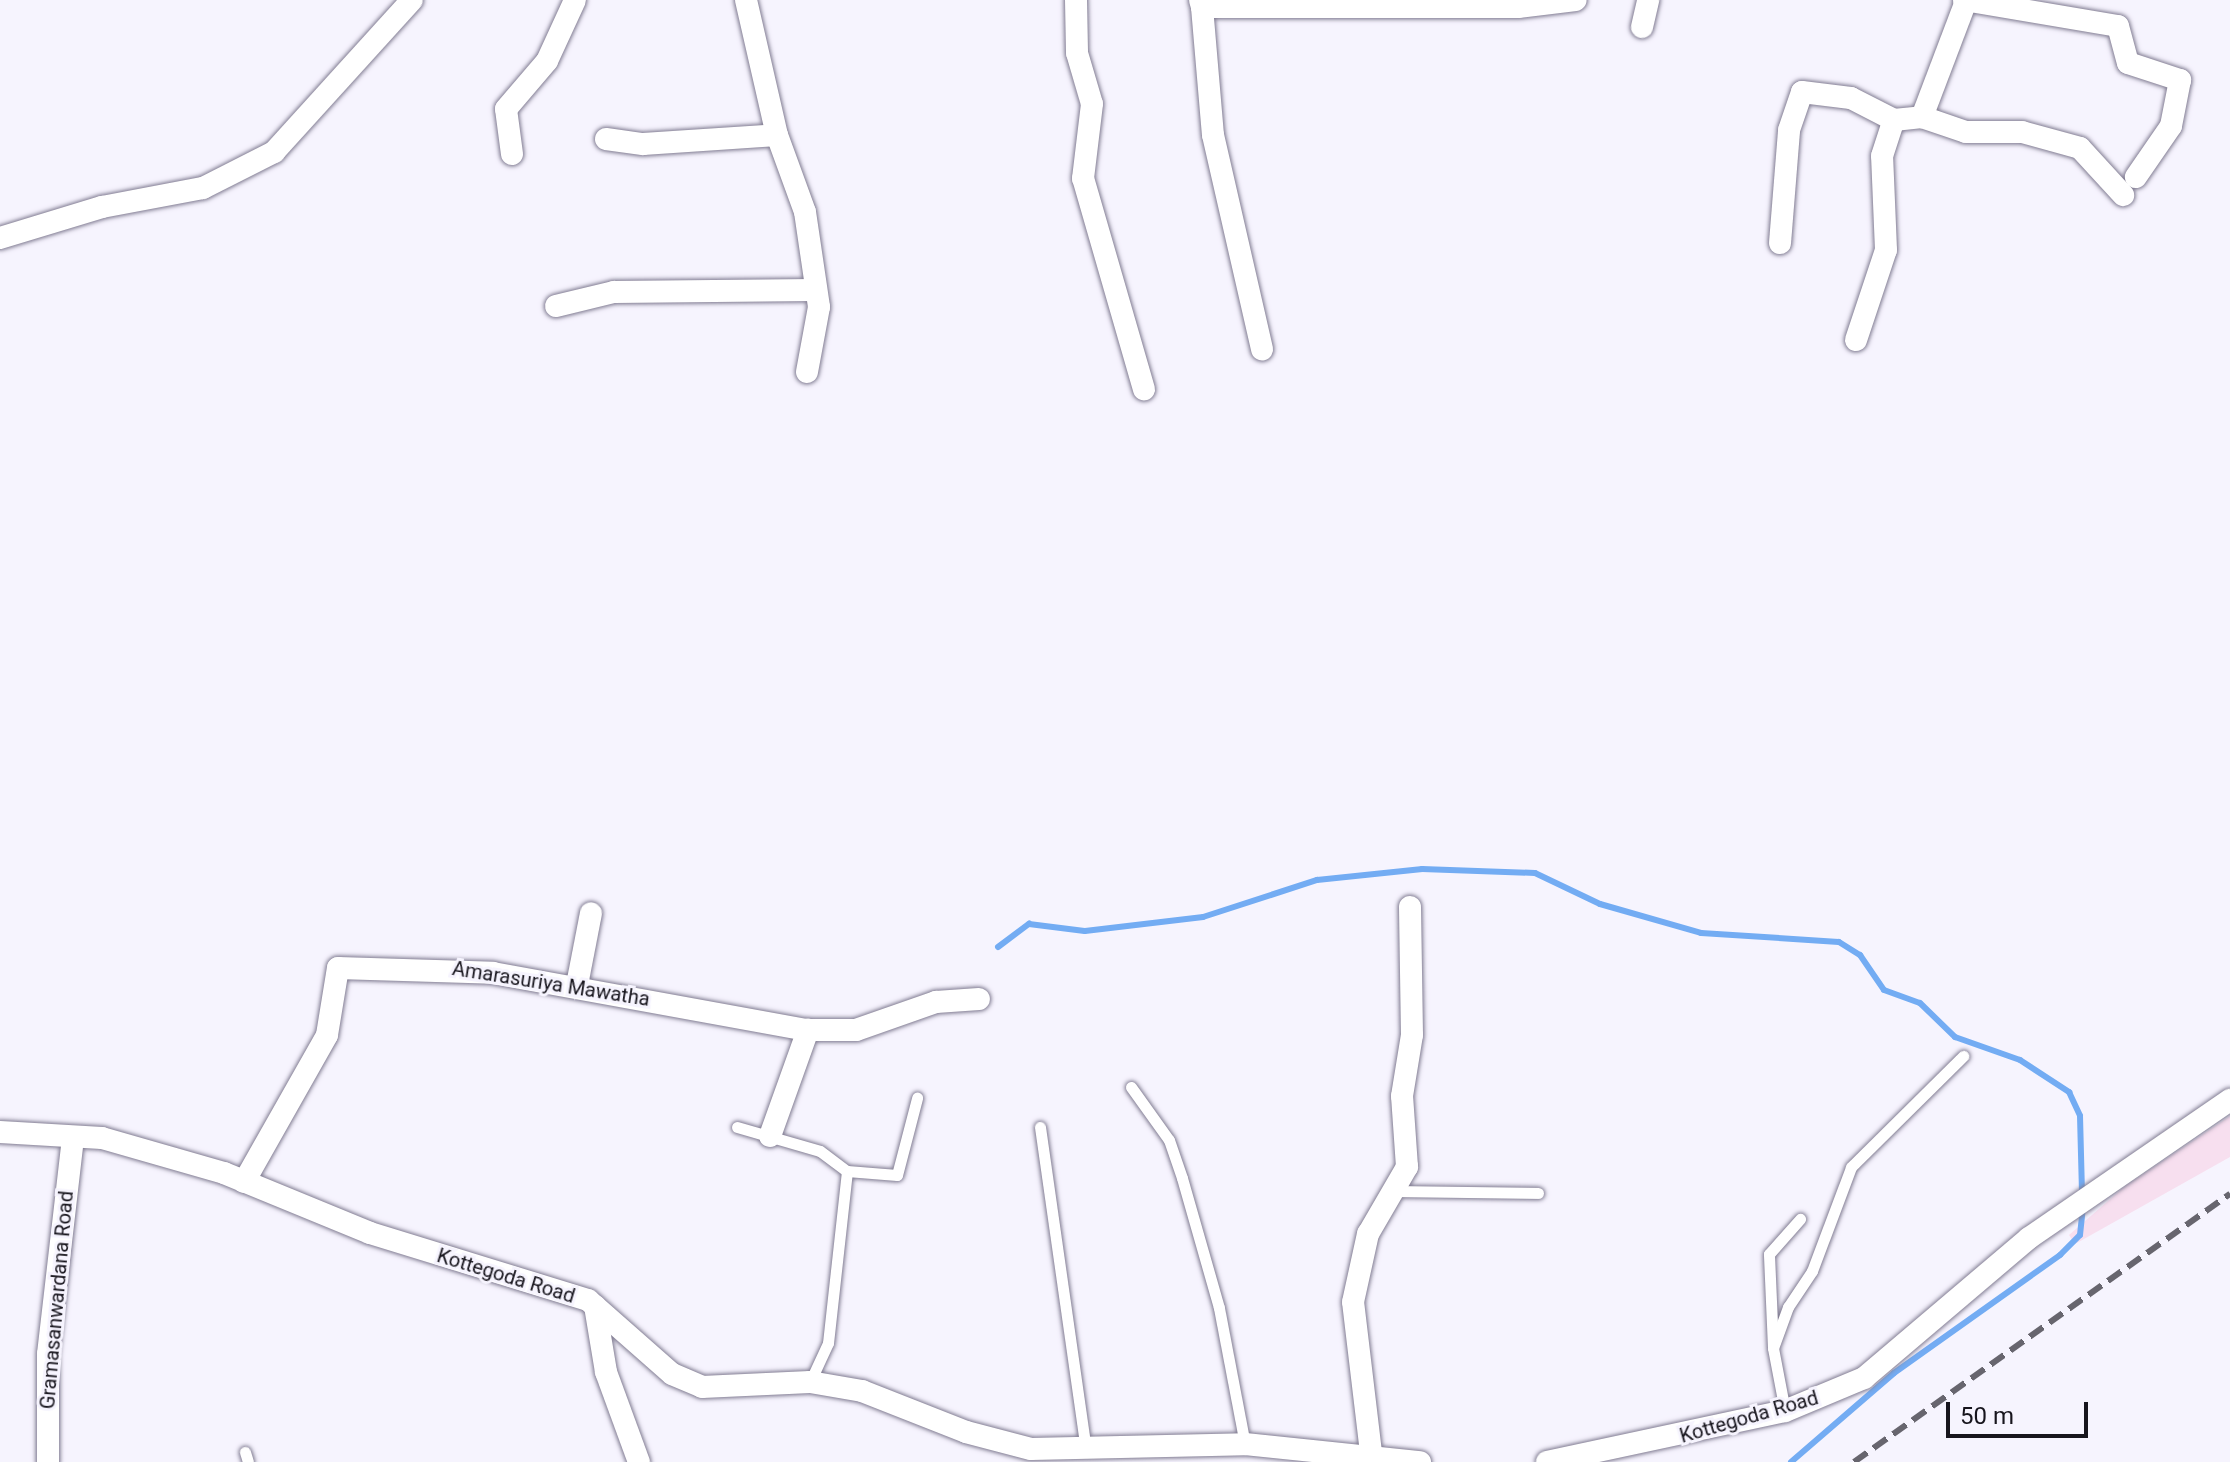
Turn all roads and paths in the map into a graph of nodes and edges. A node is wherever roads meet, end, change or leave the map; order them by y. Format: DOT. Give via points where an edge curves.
graph roads {
  1 [pos="412,0"];
  2 [pos="575,0"];
  3 [pos="746,0"];
  4 [pos="1076,0"];
  5 [pos="1576,0"];
  6 [pos="1648,0"];
  7 [pos="1965,2"];
  8 [pos="1201,3"];
  9 [pos="1642,27"];
  10 [pos="1922,117"];
  11 [pos="1894,120"];
  12 [pos="777,135"];
  13 [pos="606,139"];
  14 [pos="512,154"];
  15 [pos="0,238"];
  16 [pos="1780,243"];
  17 [pos="814,290"];
  18 [pos="556,306"];
  19 [pos="1856,340"];
  20 [pos="1262,349"];
  21 [pos="807,372"];
  22 [pos="1144,389"];
  23 [pos="1410,907"];
  24 [pos="591,913"];
  25 [pos="577,985"];
  26 [pos="979,999"];
  27 [pos="808,1030"];
  28 [pos="1963,1056"];
  29 [pos="1131,1087"];
  30 [pos="917,1098"];
  31 [pos="2230,1100"];
  32 [pos="737,1127"];
  33 [pos="1040,1127"];
  34 [pos="0,1132"];
  35 [pos="770,1136"];
  36 [pos="73,1138"];
  37 [pos="847,1171"];
  38 [pos="244,1182"];
  39 [pos="1397,1191"];
  40 [pos="1538,1193"];
  41 [pos="1800,1219"];
  42 [pos="595,1306"];
  43 [pos="1773,1348"];
  44 [pos="810,1382"];
  45 [pos="1785,1411"];
  46 [pos="1245,1444"];
  47 [pos="1086,1451"];
  48 [pos="1328,1459"];
  49 [pos="1372,1461"];
  50 [pos="48,1462"];
  51 [pos="639,1462"];
  52 [pos="1420,1462"];
  53 [pos="1547,1462"];
  1 -- 15 [label="street" via="274,152 203,188 102,207"];
  2 -- 14 [label="street" via="547,61 506,109"];
  3 -- 12 [label="street"];
  4 -- 22 [label="street" via="1077,53 1092,104 1083,178"];
  5 -- 8 [label="street" via="1518,7"];
  6 -- 9 [label="street"];
  7 -- 10 [label="street"];
  7 -- 10 [label="street" via="2118,26 2128,63 2180,80 2171,126 2129,186 2080,148 2022,132 1966,132"];
  8 -- 20 [label="street" via="1213,135"];
  10 -- 11 [label="street"];
  11 -- 16 [label="street" via="1851,98 1802,92 1789,130"];
  11 -- 19 [label="street" via="1882,156 1886,250"];
  12 -- 13 [label="street" via="643,144"];
  12 -- 17 [label="street" via="805,212"];
  17 -- 18 [label="street" via="614,292"];
  17 -- 21 [label="street" via="819,307"];
  23 -- 39 [label="street" via="1412,1035 1402,1096 1407,1167"];
  24 -- 25 [label="street"];
  25 -- 27 [label="street, Amarasuriya Mawatha"];
  25 -- 38 [label="street, Amarasuriya Mawatha" via="438,967 338,968 327,1035"];
  26 -- 27 [label="street, Amarasuriya Mawatha" via="936,1002 856,1030"];
  27 -- 35 [label="street"];
  28 -- 43 [label="lane" via="1851,1167 1812,1271"];
  29 -- 46 [label="lane" via="1169,1140 1182,1178 1219,1308"];
  30 -- 37 [label="lane" via="897,1175"];
  31 -- 45 [label="street, Kottegoda Road" via="2083,1198 1884,1365"];
  32 -- 35 [label="lane"];
  33 -- 47 [label="lane"];
  34 -- 36 [label="street, Kottegoda Road"];
  35 -- 37 [label="lane" via="820,1151"];
  36 -- 38 [label="street, Kottegoda Road" via="102,1138"];
  36 -- 50 [label="street, Gramasanwardana Road" via="48,1354"];
  37 -- 44 [label="lane" via="828,1343"];
  38 -- 42 [label="street, Kottegoda Road" via="370,1233"];
  39 -- 40 [label="lane"];
  39 -- 49 [label="street" via="1368,1234 1353,1302"];
  41 -- 43 [label="lane" via="1769,1254"];
  42 -- 44 [label="street, Kottegoda Road" via="672,1374 702,1387"];
  42 -- 51 [label="street" via="606,1372"];
  43 -- 45 [label="lane"];
  44 -- 47 [label="street, Kottegoda Road" via="862,1391 986,1439"];
  45 -- 53 [label="street, Kottegoda Road"];
  46 -- 47 [label="street, Kottegoda Road"];
  46 -- 48 [label="street, Kottegoda Road"];
  48 -- 49 [label="street, Kottegoda Road"];
  49 -- 52 [label="street, Kottegoda Road"];
}
